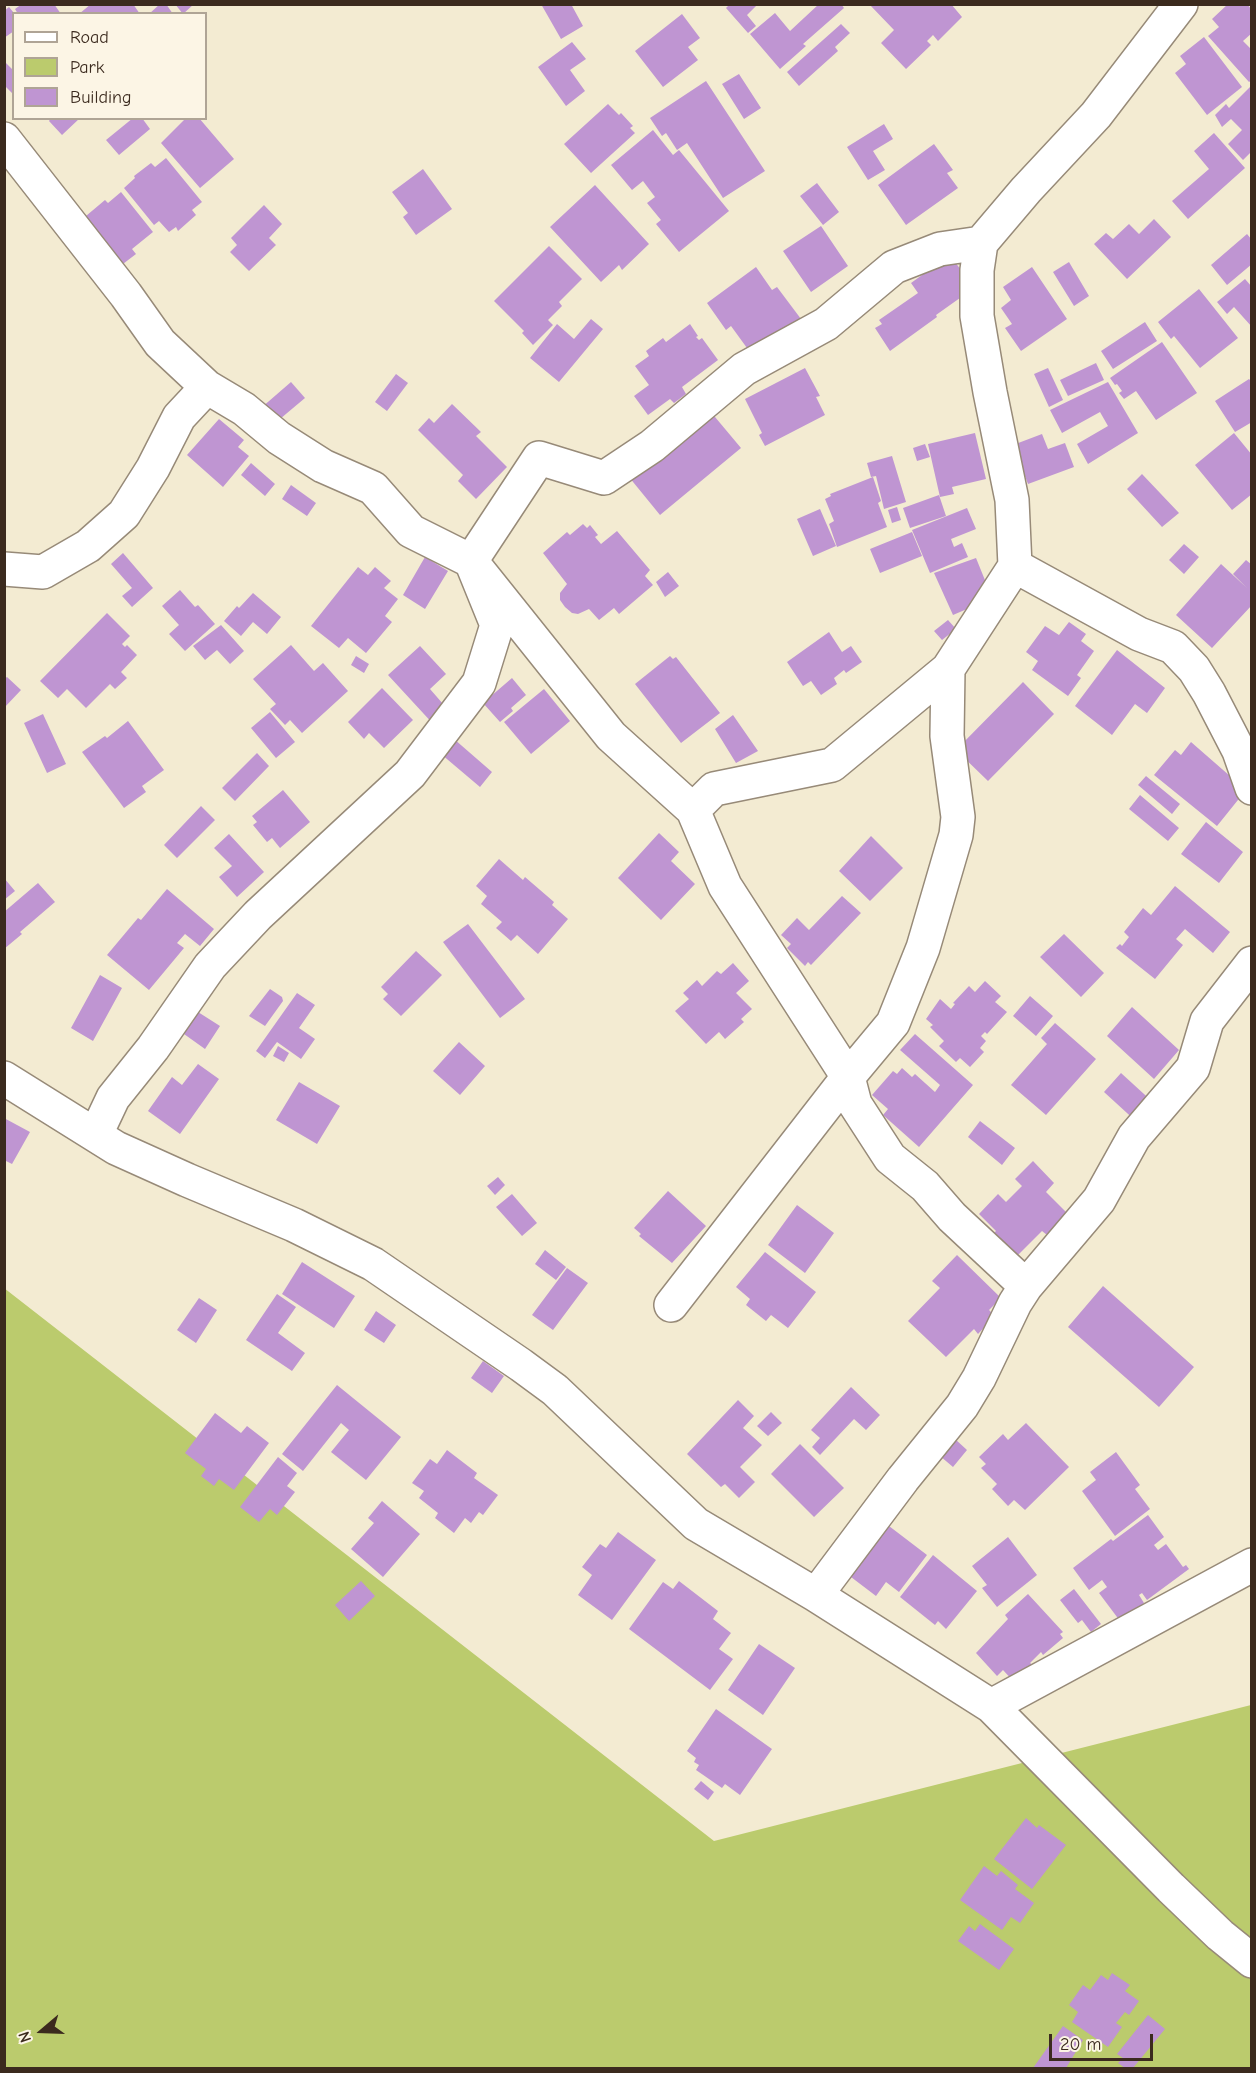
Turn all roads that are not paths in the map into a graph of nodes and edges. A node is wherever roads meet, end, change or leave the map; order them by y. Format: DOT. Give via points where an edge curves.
graph roads {
  1 [pos="1181,4"];
  2 [pos="4,139"];
  3 [pos="981,243"];
  4 [pos="207,387"];
  5 [pos="471,561"];
  6 [pos="1015,566"];
  7 [pos="4,569"];
  8 [pos="948,669"];
  9 [pos="1251,788"];
  10 [pos="693,810"];
  11 [pos="1251,963"];
  12 [pos="848,1077"];
  13 [pos="4,1078"];
  14 [pos="96,1134"];
  15 [pos="1026,1286"];
  16 [pos="671,1305"];
  17 [pos="1251,1565"];
  18 [pos="816,1595"];
  19 [pos="991,1706"];
  20 [pos="1251,1961"];
  1 -- 3 [label="street" via="1096,115"];
  2 -- 4 [label="street" via="160,343"];
  3 -- 5 [label="street" via="940,249 894,267 826,324 744,369 651,446 604,478 538,458"];
  3 -- 6 [label="street" via="977,316 1012,500"];
  4 -- 5 [label="street" via="323,466 373,488 411,531"];
  4 -- 7 [label="street" via="179,417 124,514 88,546 43,572"];
  5 -- 10 [label="street" via="611,736"];
  5 -- 14 [label="street" via="497,625 479,683 410,774 258,915 210,966 113,1098"];
  6 -- 8 [label="street"];
  6 -- 9 [label="street" via="1139,634 1173,647 1209,693 1239,751"];
  8 -- 10 [label="street" via="832,765 714,789"];
  8 -- 12 [label="street" via="947,736 958,818 956,836 923,948 893,1023"];
  10 -- 12 [label="street" via="725,886"];
  11 -- 15 [label="street" via="1207,1021 1193,1068 1134,1137 1099,1200"];
  12 -- 15 [label="street" via="855,1104 890,1158 925,1186 952,1217"];
  12 -- 16 [label="street"];
  13 -- 14 [label="street"];
  14 -- 18 [label="street" via="116,1148 294,1225 373,1264 555,1390 696,1524"];
  15 -- 18 [label="street" via="962,1406"];
  17 -- 19 [label="street"];
  18 -- 19 [label="street"];
  19 -- 20 [label="street" via="1171,1888"];
}
